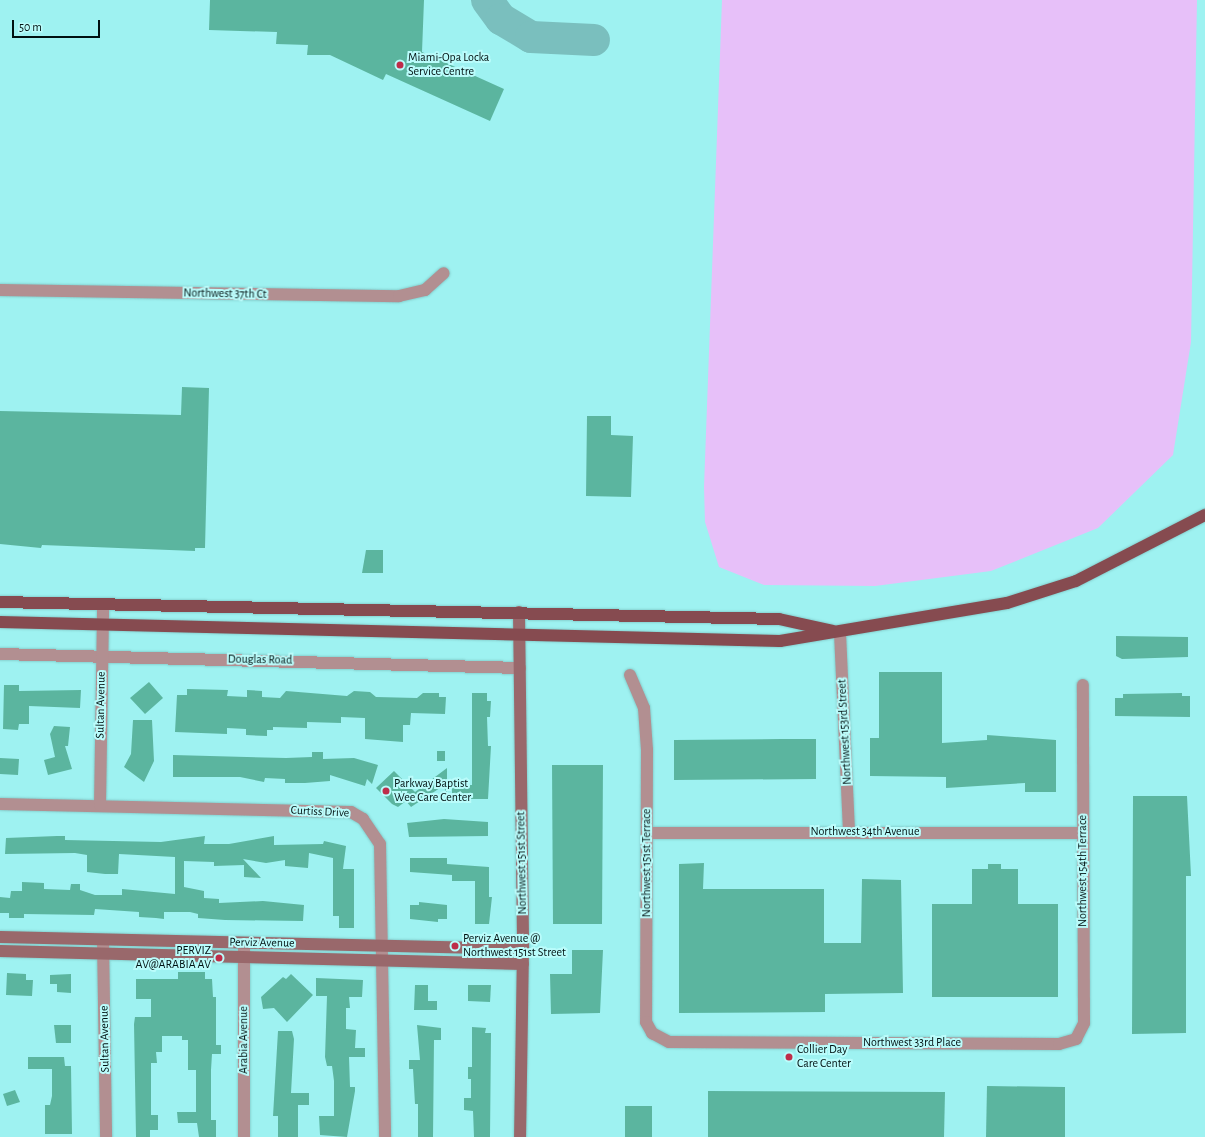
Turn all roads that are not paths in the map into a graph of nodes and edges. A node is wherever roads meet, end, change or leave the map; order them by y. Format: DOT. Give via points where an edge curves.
graph roads {
  1 [pos="444,273"];
  2 [pos="0,290"];
  3 [pos="1205,514"];
  4 [pos="0,602"];
  5 [pos="103,604"];
  6 [pos="519,612"];
  7 [pos="0,622"];
  8 [pos="103,624"];
  9 [pos="840,633"];
  10 [pos="520,634"];
  11 [pos="0,654"];
  12 [pos="102,656"];
  13 [pos="520,668"];
  14 [pos="630,675"];
  15 [pos="1083,685"];
  16 [pos="0,804"];
  17 [pos="100,805"];
  18 [pos="849,831"];
  19 [pos="648,833"];
  20 [pos="1082,833"];
  21 [pos="0,937"];
  22 [pos="103,940"];
  23 [pos="244,943"];
  24 [pos="382,945"];
  25 [pos="523,949"];
  26 [pos="0,951"];
  27 [pos="103,955"];
  28 [pos="244,958"];
  29 [pos="382,961"];
  30 [pos="523,964"];
  31 [pos="669,1042"];
  32 [pos="1059,1044"];
  33 [pos="106,1137"];
  34 [pos="244,1137"];
  35 [pos="385,1137"];
  36 [pos="520,1137"];
  1 -- 2 [label="street, Northwest 37th Ct" via="425,290 399,296"];
  3 -- 9 [label="main road" via="1076,581 1007,603"];
  4 -- 5 [label="main road"];
  5 -- 6 [label="main road"];
  5 -- 8 [label="street, Sultan Avenue"];
  6 -- 9 [label="main road" via="779,619"];
  6 -- 10 [label="street, Northwest 151st Street"];
  7 -- 8 [label="main road"];
  8 -- 10 [label="main road"];
  8 -- 12 [label="street, Sultan Avenue"];
  9 -- 10 [label="main road" via="780,641"];
  9 -- 18 [label="street, Northwest 153rd Street"];
  10 -- 13 [label="street, Northwest 151st Street"];
  11 -- 12 [label="street, Douglas Road"];
  12 -- 13 [label="street, Douglas Road"];
  12 -- 17 [label="street, Sultan Avenue"];
  13 -- 25 [label="street, Northwest 151st Street"];
  14 -- 19 [label="street, Northwest 151st Terrace" via="644,708"];
  15 -- 20 [label="street, Northwest 154th Terrace"];
  16 -- 17 [label="street, Curtiss Drive"];
  17 -- 24 [label="street, Curtiss Drive" via="351,812 371,828 380,844"];
  18 -- 19 [label="street, Northwest 34th Avenue"];
  18 -- 20 [label="street, Northwest 34th Avenue"];
  19 -- 31 [label="street, Northwest 151st Terrace" via="646,1022 652,1033"];
  20 -- 32 [label="street, Northwest 154th Terrace" via="1084,1023 1076,1039"];
  21 -- 22 [label="street, Perviz Avenue"];
  22 -- 23 [label="street, Perviz Avenue"];
  22 -- 27 [label="street, Sultan Avenue"];
  23 -- 24 [label="street, Perviz Avenue"];
  23 -- 28 [label="street, Arabia Avenue"];
  24 -- 25 [label="street, Perviz Avenue"];
  24 -- 29 [label="street, Curtiss Drive"];
  25 -- 30 [label="street, Northwest 151st Street"];
  26 -- 27 [label="street, Perviz Avenue"];
  27 -- 28 [label="street, Perviz Avenue"];
  27 -- 33 [label="street, Sultan Avenue"];
  28 -- 29 [label="street, Perviz Avenue"];
  28 -- 34 [label="street, Arabia Avenue"];
  29 -- 30 [label="street, Perviz Avenue"];
  29 -- 35 [label="street, Curtiss Drive"];
  30 -- 36 [label="street, Northwest 151st Street"];
  31 -- 32 [label="street, Northwest 33rd Place"];
}
